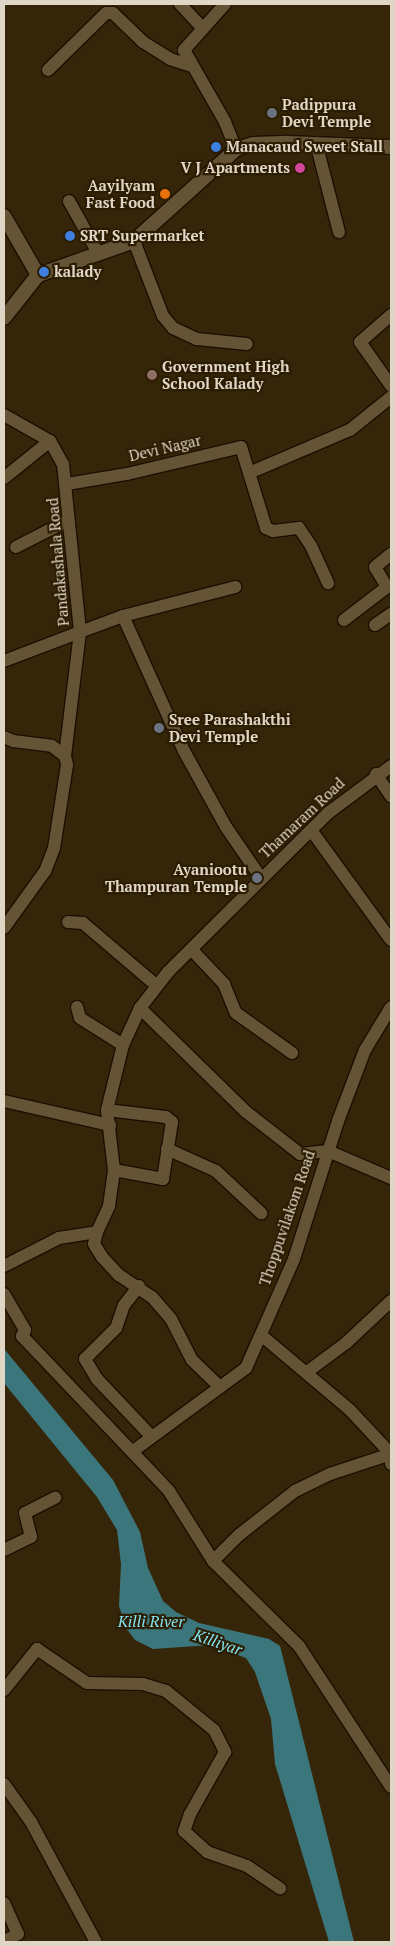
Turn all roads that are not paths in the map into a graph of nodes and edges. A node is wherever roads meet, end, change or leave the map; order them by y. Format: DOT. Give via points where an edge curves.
graph roads {
  1 [pos="180,4"];
  2 [pos="224,4"];
  3 [pos="202,28"];
  4 [pos="191,66"];
  5 [pos="48,70"];
  6 [pos="316,143"];
  7 [pos="391,147"];
  8 [pos="236,150"];
  9 [pos="69,201"];
  10 [pos="4,216"];
  11 [pos="339,232"];
  12 [pos="134,241"];
  13 [pos="98,253"];
  14 [pos="38,275"];
  15 [pos="391,315"];
  16 [pos="4,318"];
  17 [pos="247,344"];
  18 [pos="391,386"];
  19 [pos="391,397"];
  20 [pos="4,415"];
  21 [pos="50,441"];
  22 [pos="249,473"];
  23 [pos="4,478"];
  24 [pos="68,484"];
  25 [pos="69,520"];
  26 [pos="16,547"];
  27 [pos="391,554"];
  28 [pos="328,582"];
  29 [pos="235,587"];
  30 [pos="391,614"];
  31 [pos="123,616"];
  32 [pos="344,620"];
  33 [pos="375,626"];
  34 [pos="80,632"];
  35 [pos="4,661"];
  36 [pos="4,736"];
  37 [pos="65,756"];
  38 [pos="391,766"];
  39 [pos="376,774"];
  40 [pos="391,796"];
  41 [pos="311,830"];
  42 [pos="261,878"];
  43 [pos="68,922"];
  44 [pos="4,928"];
  45 [pos="391,940"];
  46 [pos="192,950"];
  47 [pos="157,986"];
  48 [pos="77,1007"];
  49 [pos="391,1007"];
  50 [pos="140,1008"];
  51 [pos="387,1024"];
  52 [pos="123,1045"];
  53 [pos="292,1053"];
  54 [pos="4,1101"];
  55 [pos="107,1110"];
  56 [pos="110,1125"];
  57 [pos="167,1149"];
  58 [pos="328,1151"];
  59 [pos="114,1170"];
  60 [pos="391,1178"];
  61 [pos="261,1213"];
  62 [pos="97,1232"];
  63 [pos="4,1266"];
  64 [pos="139,1286"];
  65 [pos="4,1294"];
  66 [pos="391,1301"];
  67 [pos="261,1335"];
  68 [pos="307,1372"];
  69 [pos="220,1387"];
  70 [pos="151,1436"];
  71 [pos="133,1450"];
  72 [pos="391,1454"];
  73 [pos="391,1464"];
  74 [pos="56,1498"];
  75 [pos="4,1550"];
  76 [pos="212,1561"];
  77 [pos="4,1690"];
  78 [pos="4,1784"];
  79 [pos="391,1788"];
  80 [pos="280,1888"];
  81 [pos="4,1903"];
  82 [pos="4,1941"];
  83 [pos="96,1942"];
  1 -- 3 [label="street"];
  2 -- 3 [label="street" via="223,9"];
  3 -- 4 [label="street" via="184,50"];
  4 -- 5 [label="street" via="170,59 143,42 113,14 106,13"];
  4 -- 8 [label="street" via="225,122"];
  6 -- 7 [label="street"];
  6 -- 8 [label="street" via="253,144"];
  6 -- 11 [label="street"];
  8 -- 12 [label="street"];
  9 -- 13 [label="street"];
  10 -- 14 [label="street"];
  12 -- 13 [label="street"];
  12 -- 17 [label="street" via="163,316 172,328 197,339"];
  13 -- 14 [label="street"];
  14 -- 16 [label="street"];
  15 -- 18 [label="street" via="360,342"];
  19 -- 22 [label="street" via="350,430"];
  20 -- 21 [label="street"];
  21 -- 23 [label="street"];
  21 -- 24 [label="street, Pandakashala Road" via="63,464"];
  22 -- 24 [label="street, Devi Nagar" via="241,447 127,474"];
  22 -- 28 [label="street, Devi Nagar" via="266,528 273,531 299,528 312,546"];
  24 -- 25 [label="street, Pandakashala Road"];
  25 -- 26 [label="street"];
  25 -- 34 [label="street, Pandakashala Road"];
  27 -- 32 [label="street" via="375,567 386,587"];
  29 -- 31 [label="street, Pandakashala Road"];
  30 -- 33 [label="street"];
  31 -- 34 [label="street, Pandakashala Road"];
  31 -- 42 [label="street" via="184,751 226,827"];
  34 -- 35 [label="street"];
  34 -- 37 [label="street"];
  36 -- 37 [label="street" via="12,741 52,746"];
  37 -- 44 [label="street" via="67,766 54,848 45,871"];
  38 -- 39 [label="street, Thamaram Road"];
  39 -- 40 [label="street"];
  39 -- 41 [label="street, Thamaram Road"];
  41 -- 42 [label="street, Thamaram Road"];
  41 -- 45 [label="street"];
  42 -- 46 [label="street, Thamaram Road"];
  43 -- 47 [label="street" via="83,923"];
  46 -- 47 [label="street, Thamaram Road"];
  46 -- 53 [label="street" via="224,984 236,1012"];
  47 -- 50 [label="street, Thamaram Road"];
  48 -- 52 [label="street" via="80,1018"];
  49 -- 51 [label="street, Thoppuvilakom Road"];
  50 -- 52 [label="street, Thamaram Road"];
  50 -- 58 [label="street" via="245,1112 300,1154"];
  51 -- 58 [label="street, Thoppuvilakom Road" via="365,1050"];
  52 -- 55 [label="street, Thamaram Road"];
  54 -- 56 [label="street"];
  55 -- 56 [label="street, Thamaram Road"];
  55 -- 57 [label="street" via="166,1117 172,1122"];
  56 -- 59 [label="street, Thamaram Road"];
  57 -- 59 [label="street" via="163,1178"];
  57 -- 61 [label="street" via="216,1171"];
  58 -- 60 [label="street"];
  58 -- 67 [label="street, Thoppuvilakom Road" via="294,1259"];
  59 -- 62 [label="street, Thamaram Road" via="109,1206"];
  62 -- 63 [label="street" via="59,1238"];
  62 -- 64 [label="street" via="94,1244 102,1257 119,1275"];
  64 -- 69 [label="street" via="171,1319 192,1360"];
  64 -- 70 [label="street" via="124,1305 116,1328 85,1359 97,1379"];
  65 -- 71 [label="street" via="25,1330 22,1336"];
  66 -- 68 [label="street" via="346,1343"];
  67 -- 68 [label="street"];
  67 -- 69 [label="street, Thoppuvilakom Road" via="246,1368"];
  68 -- 72 [label="street" via="350,1410"];
  69 -- 70 [label="street, Thoppuvilakom Road"];
  70 -- 71 [label="street, Thoppuvilakom Road"];
  71 -- 76 [label="street" via="168,1491"];
  72 -- 73 [label="street"];
  72 -- 76 [label="street" via="330,1474 295,1490"];
  74 -- 75 [label="street" via="25,1514 31,1537"];
  76 -- 79 [label="street" via="299,1646"];
  77 -- 80 [label="street" via="37,1650 87,1683 143,1684 166,1691 214,1730 225,1752 190,1814 184,1831 207,1852 247,1866"];
  78 -- 83 [label="street" via="31,1822"];
  81 -- 82 [label="street" via="18,1934"];
}
